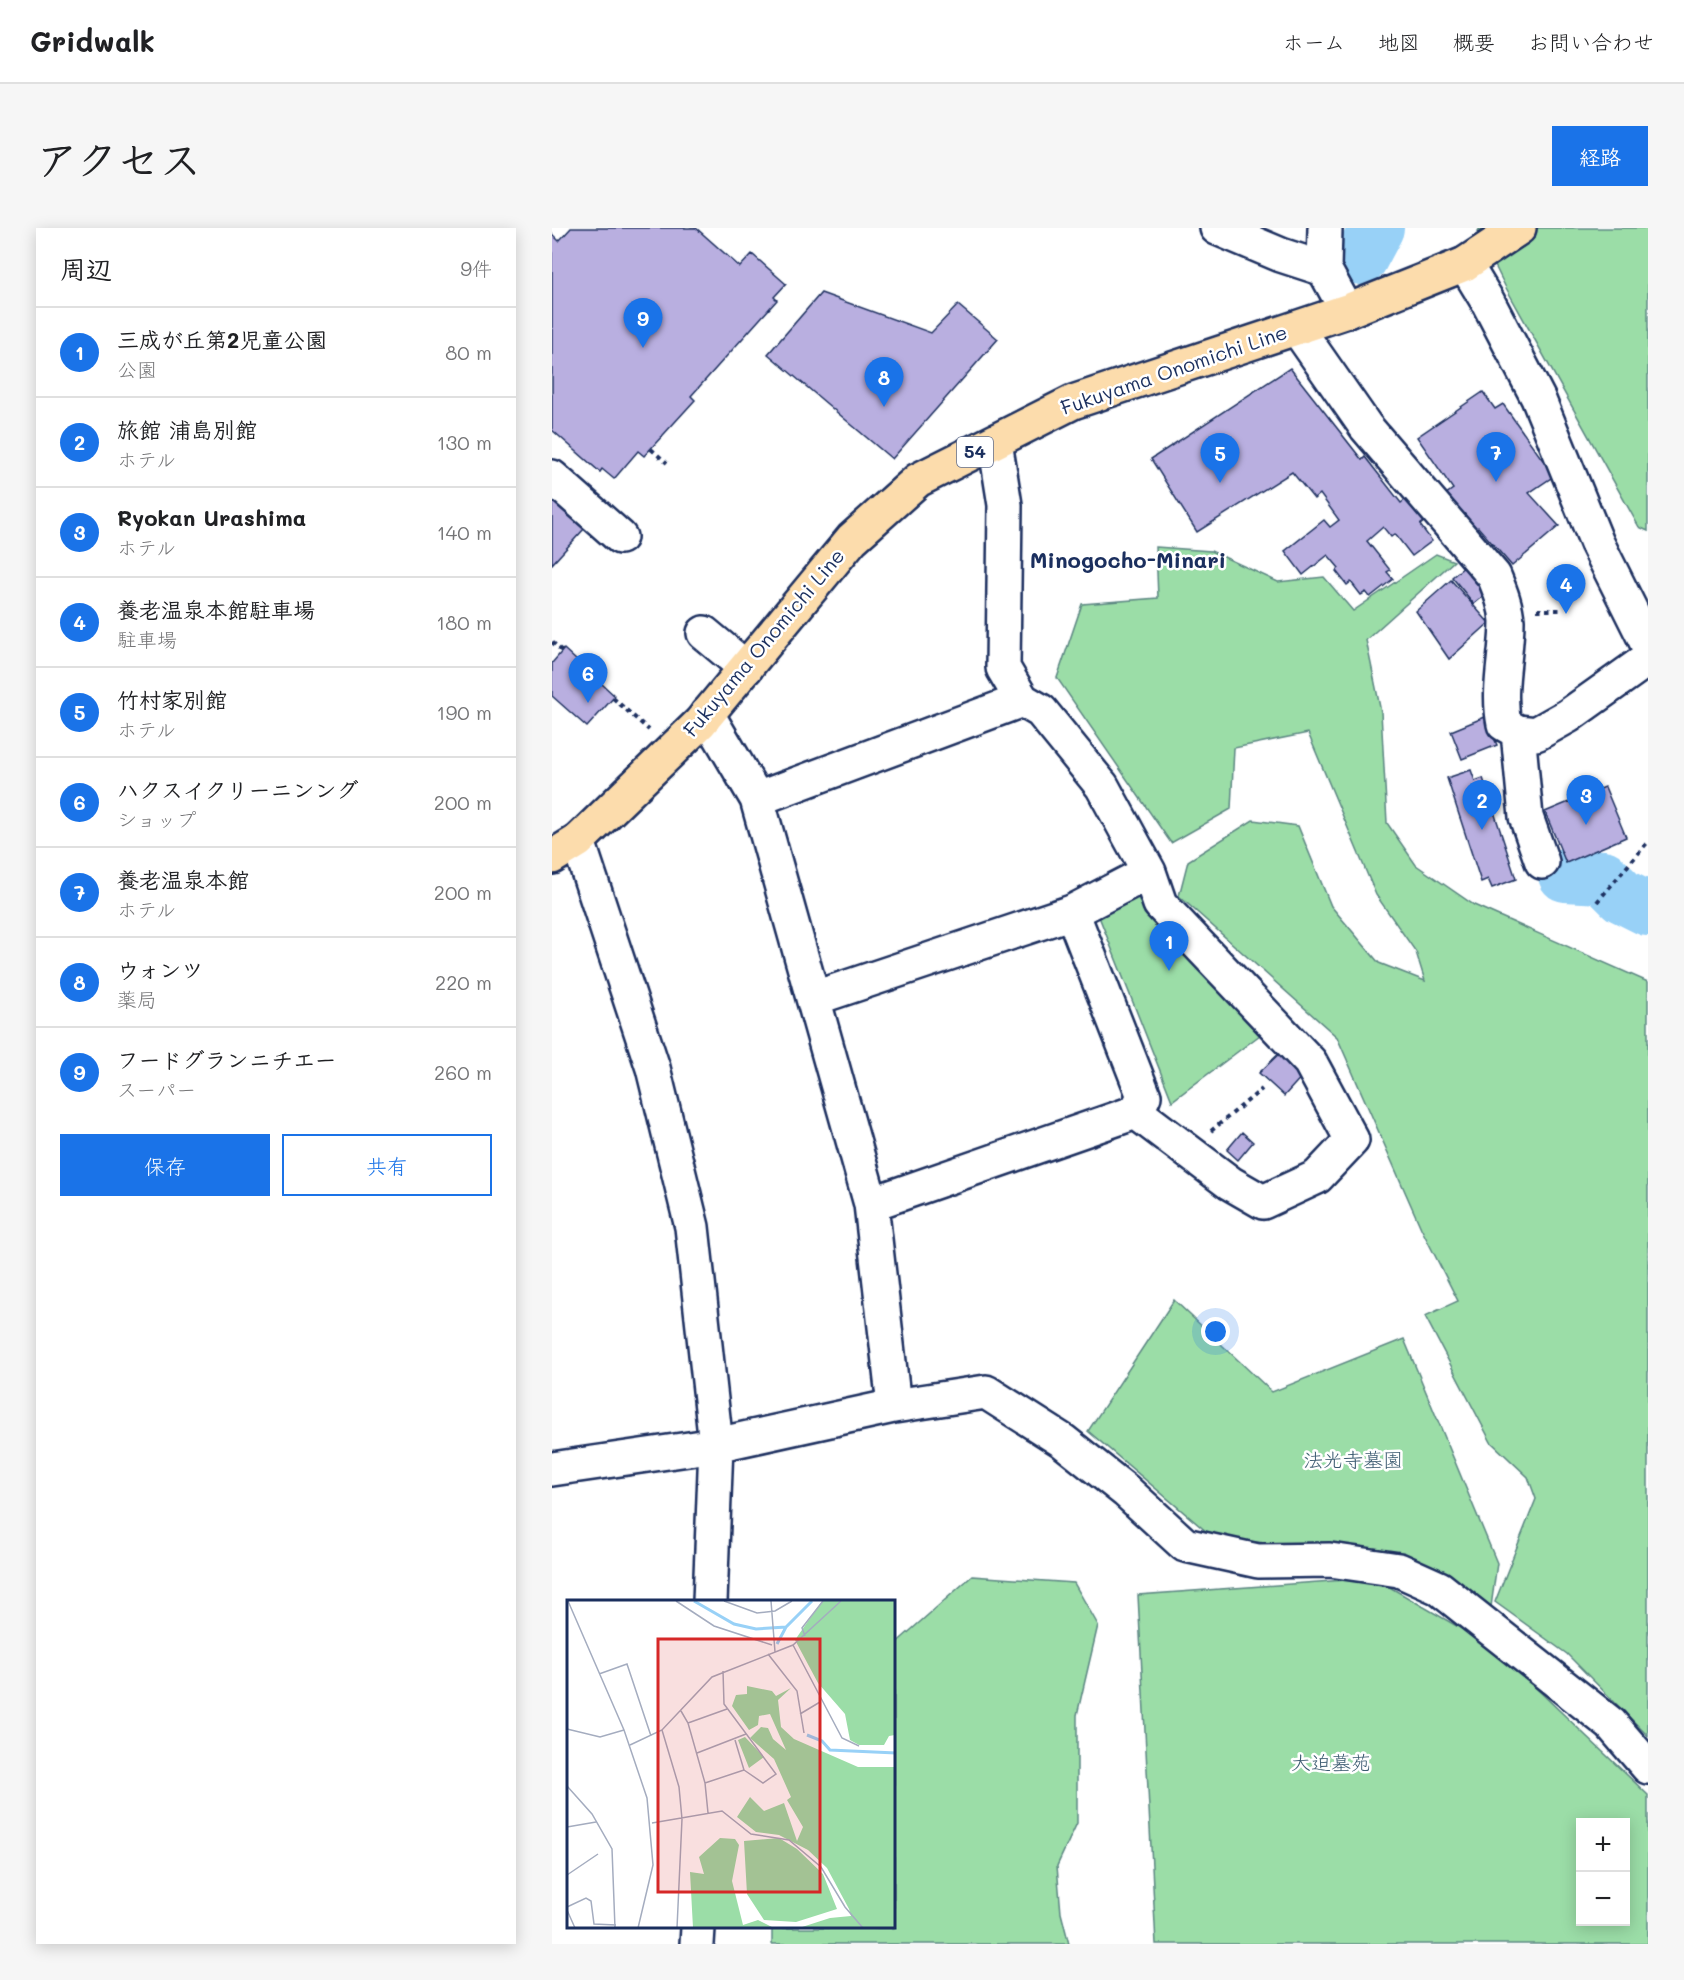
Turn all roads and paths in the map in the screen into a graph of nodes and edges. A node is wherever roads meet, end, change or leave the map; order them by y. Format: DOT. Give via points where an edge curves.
graph roads {
  1 [pos="1217,228"];
  2 [pos="1519,228"];
  3 [pos="1324,247"];
  4 [pos="1465,264"];
  5 [pos="1347,311"];
  6 [pos="1297,328"];
  7 [pos="995,442"];
  8 [pos="651,449"];
  9 [pos="667,463"];
  10 [pos="552,477"];
  11 [pos="620,537"];
  12 [pos="704,633"];
  13 [pos="552,642"];
  14 [pos="1648,645"];
  15 [pos="563,651"];
  16 [pos="1648,659"];
  17 [pos="746,668"];
  18 [pos="613,698"];
  19 [pos="1022,700"];
  20 [pos="707,714"];
  21 [pos="1518,732"];
  22 [pos="652,733"];
  23 [pos="757,799"];
  24 [pos="1647,843"];
  25 [pos="565,849"];
  26 [pos="1542,862"];
  27 [pos="1149,872"];
  28 [pos="1597,902"];
  29 [pos="1072,912"];
  30 [pos="815,998"];
  31 [pos="1263,1089"];
  32 [pos="1136,1112"];
  33 [pos="1188,1151"];
  34 [pos="871,1204"];
  35 [pos="894,1406"];
  36 [pos="716,1445"];
  37 [pos="552,1469"];
  38 [pos="710,1600"];
  39 [pos="1648,1767"];
  40 [pos="698,1929"];
  41 [pos="697,1944"];
  1 -- 3 [label="street" via="1281,255"];
  2 -- 4 [label="main road, Fukuyama Onomichi Line / 54"];
  3 -- 5 [label="street"];
  4 -- 5 [label="main road, Fukuyama Onomichi Line / 54"];
  4 -- 14 [label="street" via="1538,398 1597,543"];
  5 -- 6 [label="main road, Fukuyama Onomichi Line / 54"];
  6 -- 7 [label="main road, Fukuyama Onomichi Line / 54" via="1073,402"];
  6 -- 21 [label="street" via="1366,427 1494,576 1507,621 1500,703 1504,724"];
  7 -- 17 [label="main road, Fukuyama Onomichi Line / 54" via="918,480 852,539"];
  7 -- 19 [label="street" via="1005,505 1003,668"];
  8 -- 9 [label="path"];
  10 -- 11 [label="street"];
  12 -- 17 [label="street"];
  13 -- 15 [label="path"];
  16 -- 21 [label="street" via="1536,734"];
  17 -- 20 [label="main road, Fukuyama Onomichi Line / 54"];
  18 -- 22 [label="path"];
  19 -- 23 [label="street"];
  19 -- 27 [label="street" via="1041,711 1102,786"];
  20 -- 23 [label="street"];
  20 -- 25 [label="main road, Fukuyama Onomichi Line / 54"];
  21 -- 26 [label="street" via="1526,817"];
  23 -- 30 [label="street"];
  24 -- 28 [label="path"];
  25 -- 36 [label="street" via="653,1068 692,1227"];
  27 -- 29 [label="street"];
  27 -- 33 [label="street" via="1160,904 1310,1062 1352,1140 1317,1178 1263,1202"];
  29 -- 30 [label="street"];
  29 -- 32 [label="street" via="1144,1096"];
  30 -- 34 [label="street"];
  31 -- 33 [label="path"];
  32 -- 33 [label="street"];
  32 -- 34 [label="street"];
  34 -- 35 [label="street"];
  35 -- 36 [label="street"];
  35 -- 39 [label="street" via="987,1392 1064,1442 1185,1545 1258,1561 1330,1560 1399,1570 1438,1588 1611,1724"];
  36 -- 37 [label="street"];
  36 -- 38 [label="street"];
  40 -- 41 [label="street"];
}
